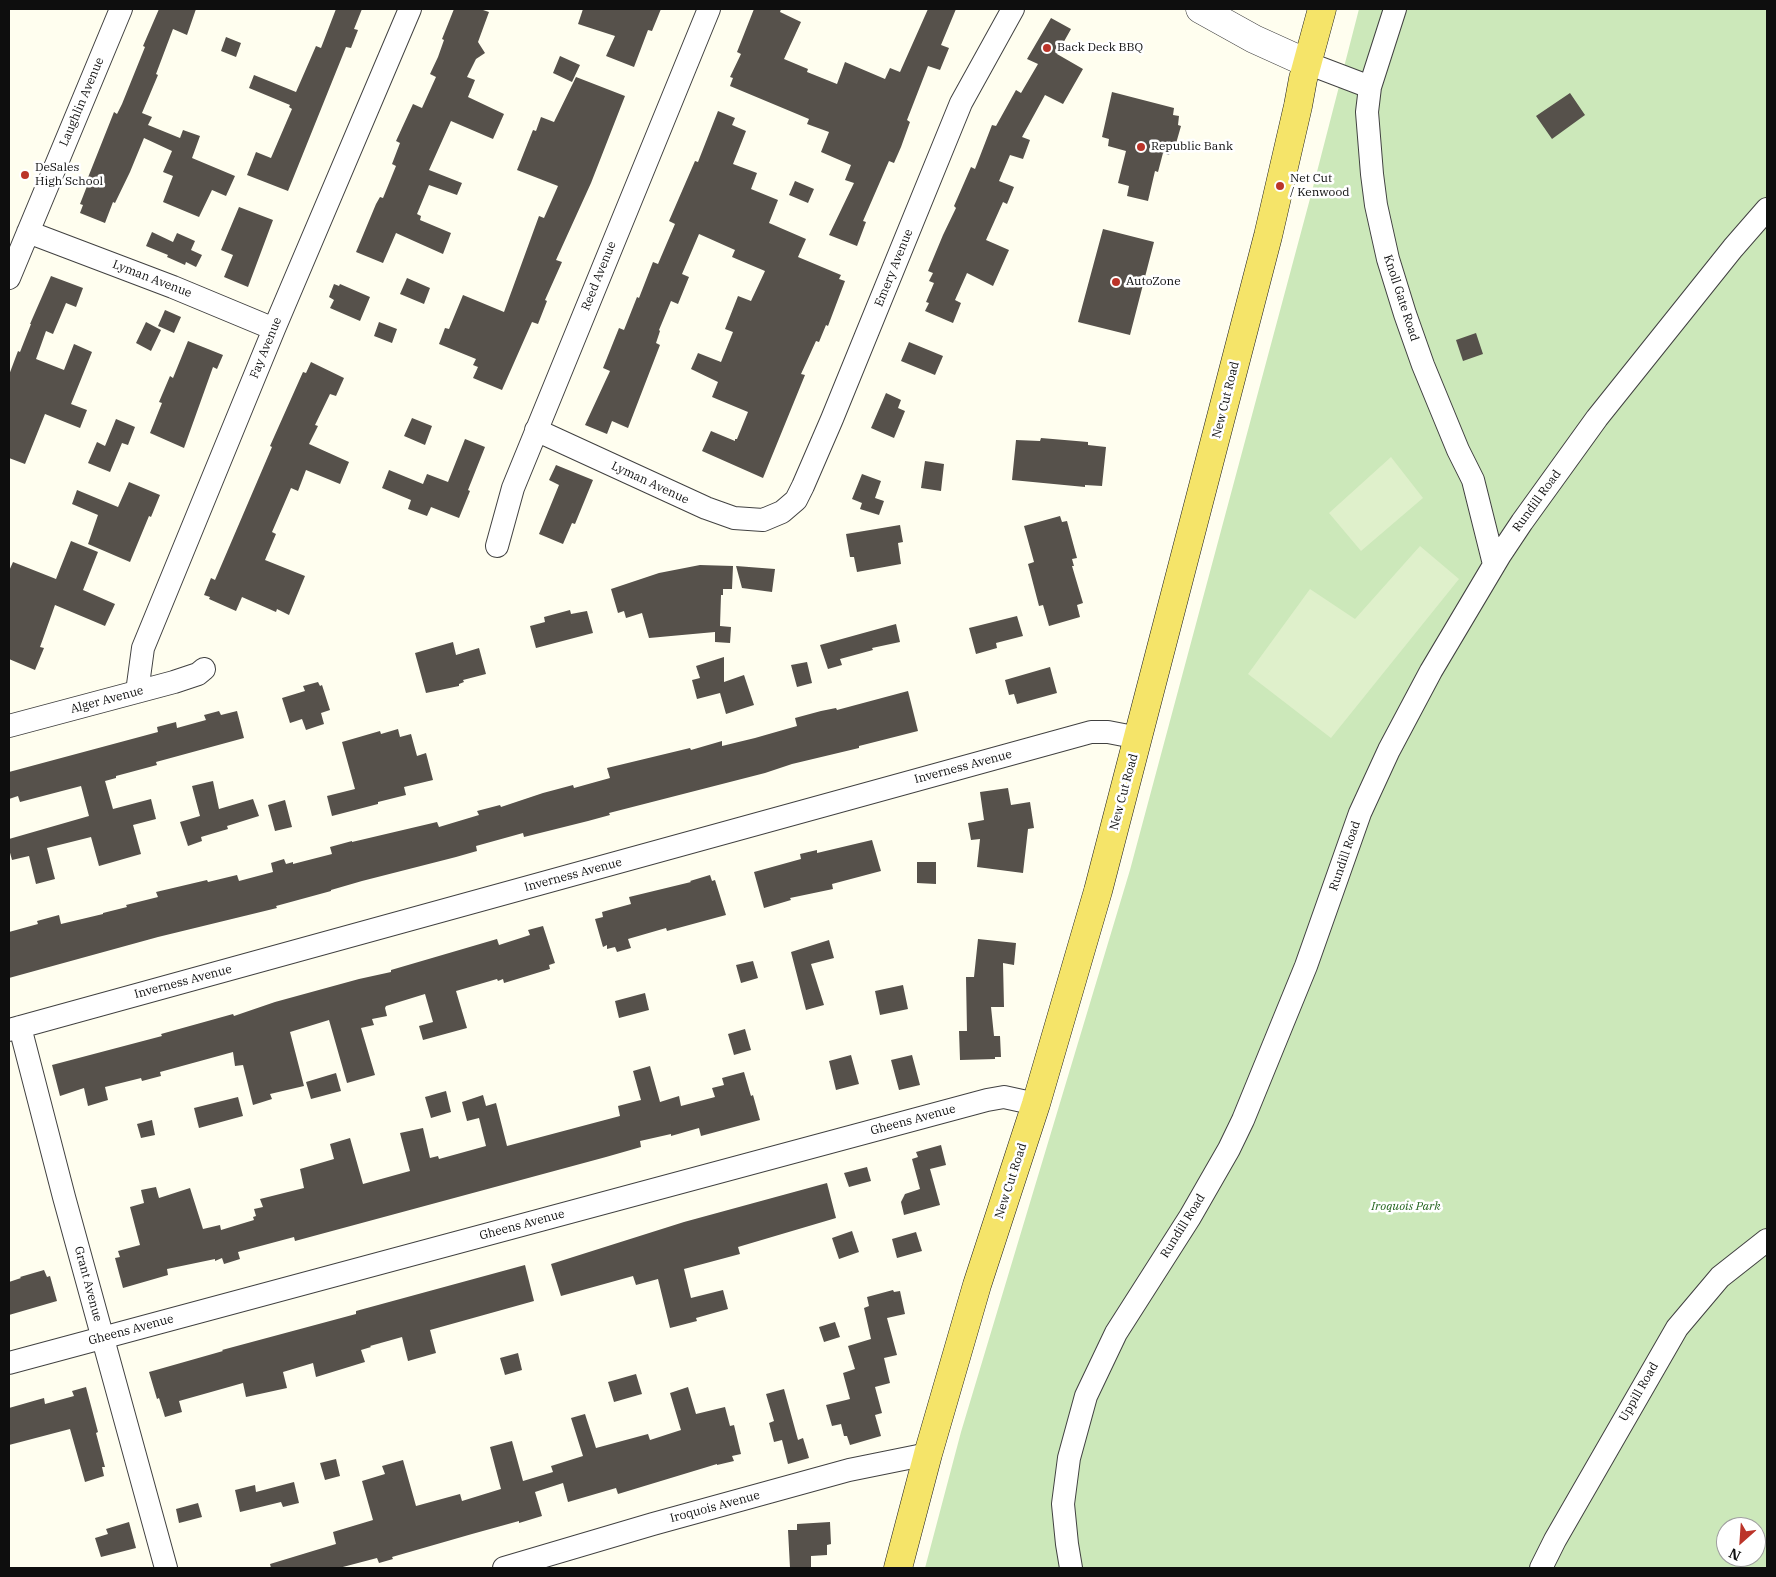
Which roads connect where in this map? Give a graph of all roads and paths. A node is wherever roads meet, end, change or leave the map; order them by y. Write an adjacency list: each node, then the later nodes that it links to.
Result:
1 (121, 9): 11 (street, Laughlin Avenue)
2 (410, 9): 13 (street, Fay Avenue)
3 (708, 9): 14 (street, Reed Avenue)
4 (1013, 9): 15 (street, Emery Avenue)
5 (1200, 9): 8 (street)
6 (1322, 9): 8 (main road, New Cut Road)
7 (1395, 9): 9 (street, Knoll Gate Road)
8 (1306, 63): 9 (street); 21 (main road, New Cut Road)
9 (1370, 87): 17 (street, Knoll Gate Road)
10 (1767, 209): 17 (street, Rundill Road)
11 (28, 232): 12 (street, Laughlin Avenue); 13 (street, Lyman Avenue)
12 (9, 278)
13 (274, 329): 19 (street, Fay Avenue)
14 (536, 430): 15 (street, Lyman Avenue); 16 (street, Reed Avenue)
15 (768, 518)
16 (498, 546)
17 (1494, 564): 31 (street, Rundill Road)
18 (204, 669): 19 (street, Alger Avenue)
19 (137, 692): 20 (street, Alger Avenue)
20 (9, 726)
21 (1139, 738): 22 (street, Inverness Avenue); 23 (main road, New Cut Road)
22 (14, 1029): 25 (street, Grant Avenue)
23 (1036, 1104): 25 (street, Gheens Avenue); 27 (main road, New Cut Road)
24 (1767, 1240): 32 (street, Uppill Road)
25 (102, 1338): 26 (street, Gheens Avenue); 28 (street, Grant Avenue)
26 (9, 1363)
27 (928, 1454): 29 (street, Iroquois Avenue); 30 (main road, New Cut Road)
28 (166, 1568)
29 (504, 1568)
30 (898, 1568)
31 (1071, 1568)
32 (1540, 1568)

